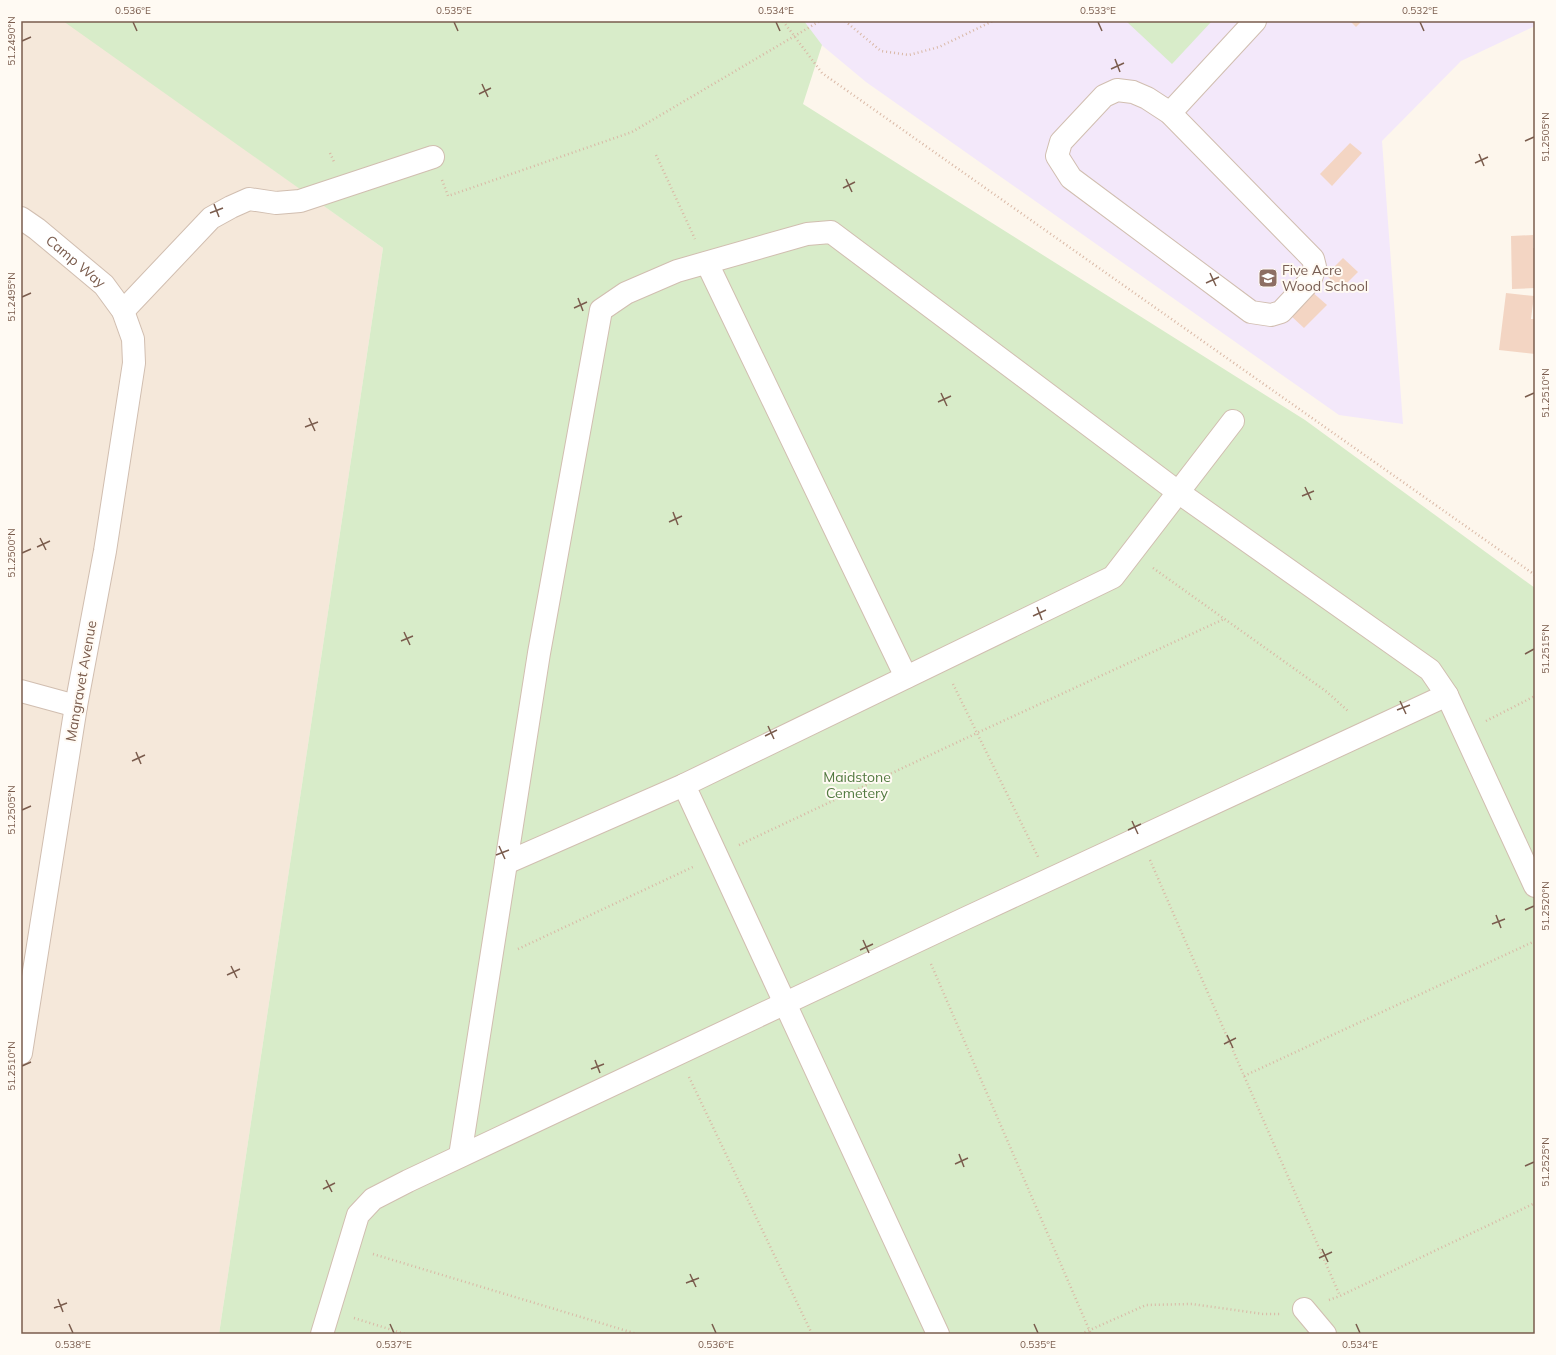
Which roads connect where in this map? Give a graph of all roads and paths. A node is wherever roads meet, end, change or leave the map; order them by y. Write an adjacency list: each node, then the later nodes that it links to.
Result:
1 (783, 21): 6 (path)
2 (820, 21): 6 (path)
3 (845, 21): 4 (path)
4 (992, 21)
5 (1255, 21): 7 (street)
6 (793, 36): 9 (path); 16 (path)
7 (1170, 113): 7 (street)
8 (656, 155): 11 (path)
9 (433, 157): 12 (street)
10 (21, 218): 12 (street, Camp Way)
11 (707, 263): 14 (street); 19 (street); 30 (street)
12 (124, 311): 23 (street, Mangravet Avenue)
13 (1233, 421): 14 (street)
14 (1178, 492): 15 (street); 21 (street)
15 (1131, 553): 17 (path); 18 (street)
16 (1534, 574)
17 (1224, 619): 25 (path); 26 (path)
18 (942, 660): 19 (street); 25 (path)
19 (906, 677): 27 (street)
20 (21, 691): 23 (street)
21 (1447, 695): 24 (street); 26 (street)
22 (1535, 696): 24 (path)
23 (76, 706): 37 (street, Mangravet Avenue)
24 (1464, 732): 32 (street)
25 (977, 733): 29 (path); 31 (path)
26 (1364, 734): 28 (street)
27 (684, 785): 29 (street); 30 (street)
28 (1140, 837): 31 (street); 39 (path)
29 (716, 856): 35 (path); 36 (street)
30 (506, 863): 35 (street)
31 (1049, 879): 33 (street)
32 (1535, 886)
33 (920, 939): 36 (street); 50 (path)
34 (1535, 941): 39 (path)
35 (491, 962): 40 (street)
36 (784, 1004): 38 (street); 49 (street)
37 (21, 1053)
38 (678, 1054): 40 (street); 48 (path)
39 (1244, 1076): 42 (path)
40 (460, 1156): 41 (street)
41 (348, 1246): 44 (street); 47 (path)
42 (1340, 1296)
43 (1304, 1309): 51 (street)
44 (329, 1311): 45 (street); 46 (path)
45 (322, 1334)
46 (405, 1334)
47 (637, 1334)
48 (812, 1334)
49 (938, 1334)
50 (1091, 1334)
51 (1325, 1334)

